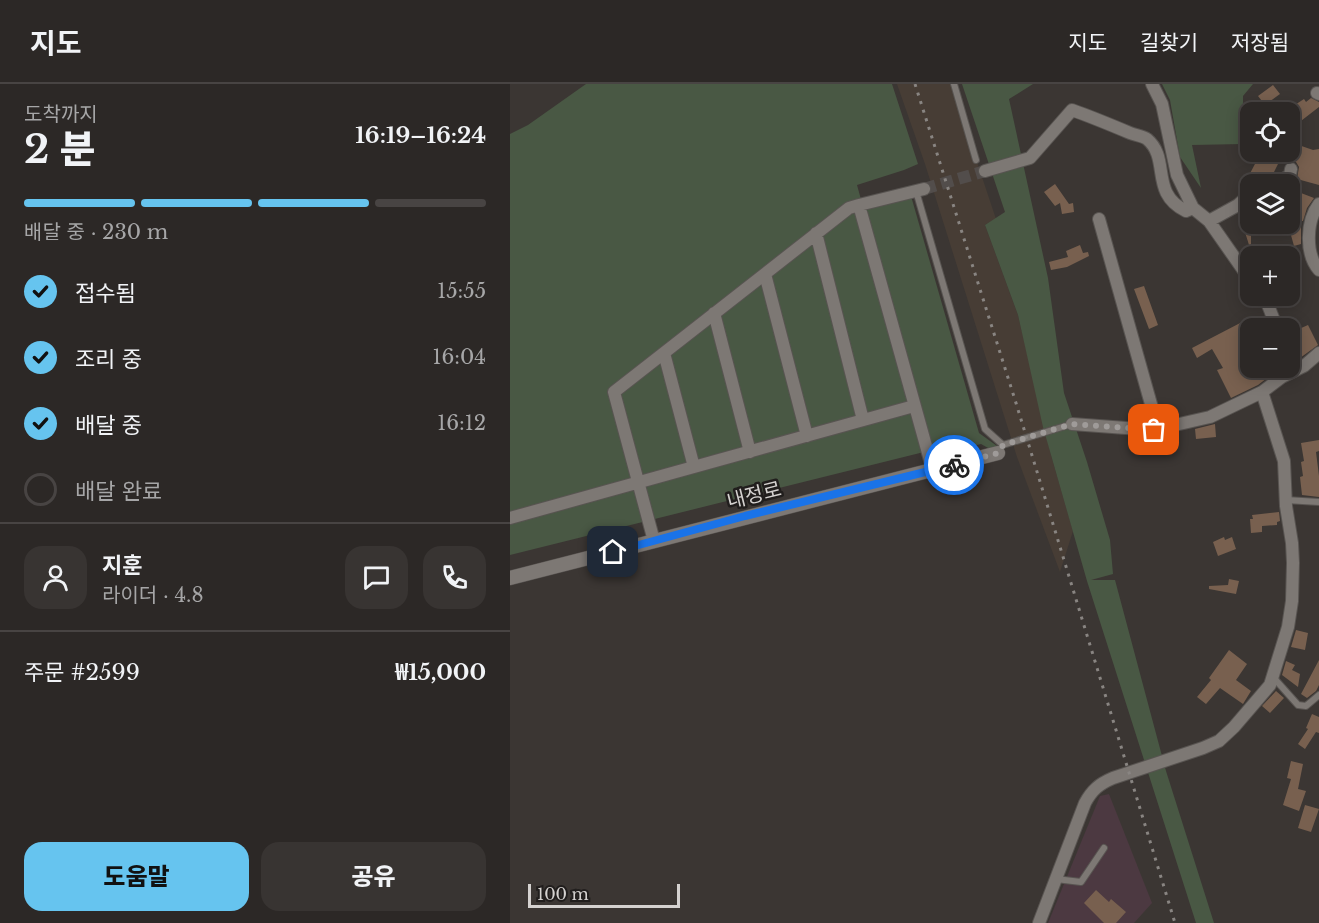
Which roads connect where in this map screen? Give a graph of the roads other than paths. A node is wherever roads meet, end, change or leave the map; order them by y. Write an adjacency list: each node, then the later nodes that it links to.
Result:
1 (954, 84): 3 (lane)
2 (1152, 84): 11 (street)
3 (976, 160)
4 (1291, 169): 6 (street)
5 (985, 171): 11 (street)
6 (1290, 174)
7 (920, 190): 10 (street); 29 (lane)
8 (1240, 203): 13 (street)
9 (1319, 204): 16 (street)
10 (859, 205): 14 (street); 24 (street)
11 (1192, 208): 13 (street)
12 (1099, 219): 27 (street)
13 (1209, 220): 15 (street)
14 (816, 233): 17 (street); 25 (street)
15 (1240, 265)
16 (1319, 270)
17 (765, 274): 18 (street); 28 (street)
18 (714, 313): 19 (street); 30 (street)
19 (664, 353): 31 (street); 33 (street)
20 (1319, 353): 21 (street)
21 (1300, 367)
22 (1276, 378): 23 (street)
23 (1262, 392): 27 (street); 34 (street)
24 (914, 406): 25 (street); 32 (street)
25 (863, 420): 28 (street)
26 (1072, 424): 27 (street); 29 (lane)
27 (1158, 429)
28 (807, 436): 30 (street)
29 (1001, 449): 32 (street, 내정로)
30 (750, 452): 31 (street)
31 (694, 467): 33 (street)
32 (933, 471): 37 (street, 내정로)
33 (638, 483): 36 (street); 37 (street)
34 (1286, 500): 35 (lane); 39 (street)
35 (1319, 502)
36 (510, 518)
37 (654, 542): 38 (street, 내정로)
38 (510, 578)
39 (1273, 676): 40 (lane); 42 (street)
40 (1319, 695)
41 (1104, 848): 42 (lane)
42 (1055, 879): 43 (street)
43 (1038, 923)

